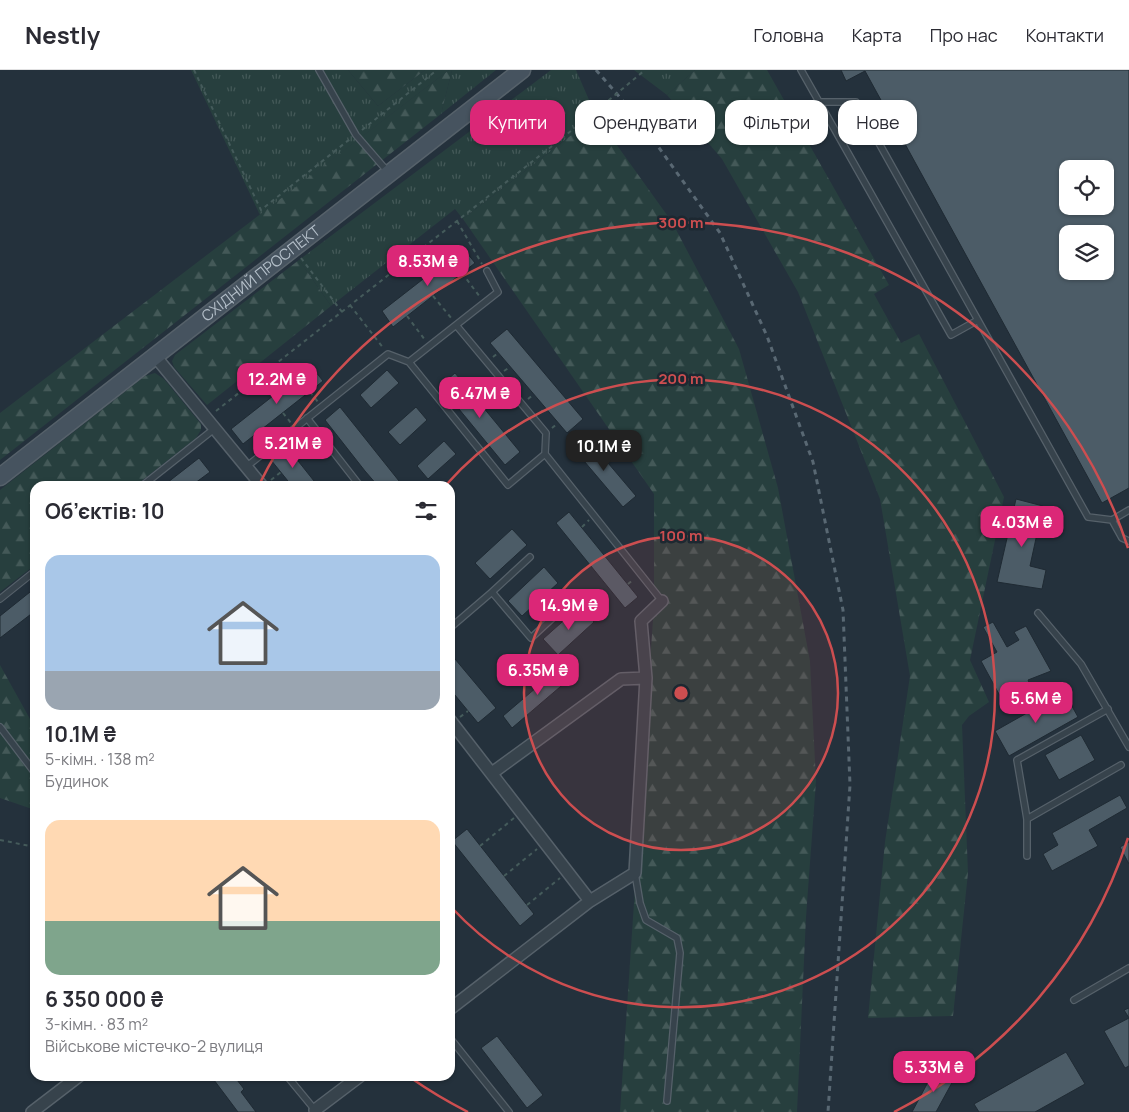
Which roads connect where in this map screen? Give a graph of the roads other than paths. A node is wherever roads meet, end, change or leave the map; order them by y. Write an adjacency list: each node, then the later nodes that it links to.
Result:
1 (319, 70): 7 (lane)
2 (522, 70): 7 (main road, СХІДНИЙ ПРОСПЕКТ)
3 (801, 70): 4 (lane)
4 (817, 100)
5 (828, 102): 9 (lane)
6 (828, 119): 9 (lane)
7 (389, 173): 11 (main road, СХІДНИЙ ПРОСПЕКТ)
8 (487, 271): 10 (lane)
9 (978, 320): 22 (lane)
10 (456, 325): 12 (lane); 15 (lane)
11 (154, 356): 14 (street); 17 (main road, СХІДНИЙ ПРОСПЕКТ)
12 (409, 362): 13 (lane); 15 (lane)
13 (307, 418): 16 (lane); 20 (lane)
14 (214, 429): 16 (street); 18 (lane)
15 (545, 454): 28 (lane)
16 (246, 467): 19 (street)
17 (0, 477)
18 (148, 481)
19 (262, 481)
20 (356, 481)
21 (1129, 510): 22 (lane)
22 (1112, 520): 23 (lane)
23 (1129, 541)
24 (530, 557): 26 (lane)
25 (30, 575): 27 (lane)
26 (492, 592): 29 (lane); 31 (lane)
27 (0, 599)
28 (662, 601): 32 (street)
29 (570, 602)
30 (1038, 613): 33 (lane)
31 (455, 624)
32 (646, 678): 39 (street); 42 (street)
33 (1108, 709): 36 (lane); 40 (lane)
34 (455, 726): 39 (street)
35 (0, 727): 38 (lane)
36 (1129, 747)
37 (1121, 765): 40 (lane)
38 (30, 766)
39 (492, 773): 43 (street)
40 (1027, 819): 41 (lane)
41 (1027, 856)
42 (635, 873): 43 (street); 51 (lane)
43 (590, 901): 46 (street)
44 (1129, 968): 45 (lane)
45 (1074, 1000)
46 (455, 1005)
47 (455, 1044): 54 (lane)
48 (72, 1081): 53 (street)
49 (290, 1081): 52 (lane)
50 (354, 1081): 52 (street)
51 (667, 1101)
52 (316, 1111)
53 (32, 1112)
54 (509, 1112)

